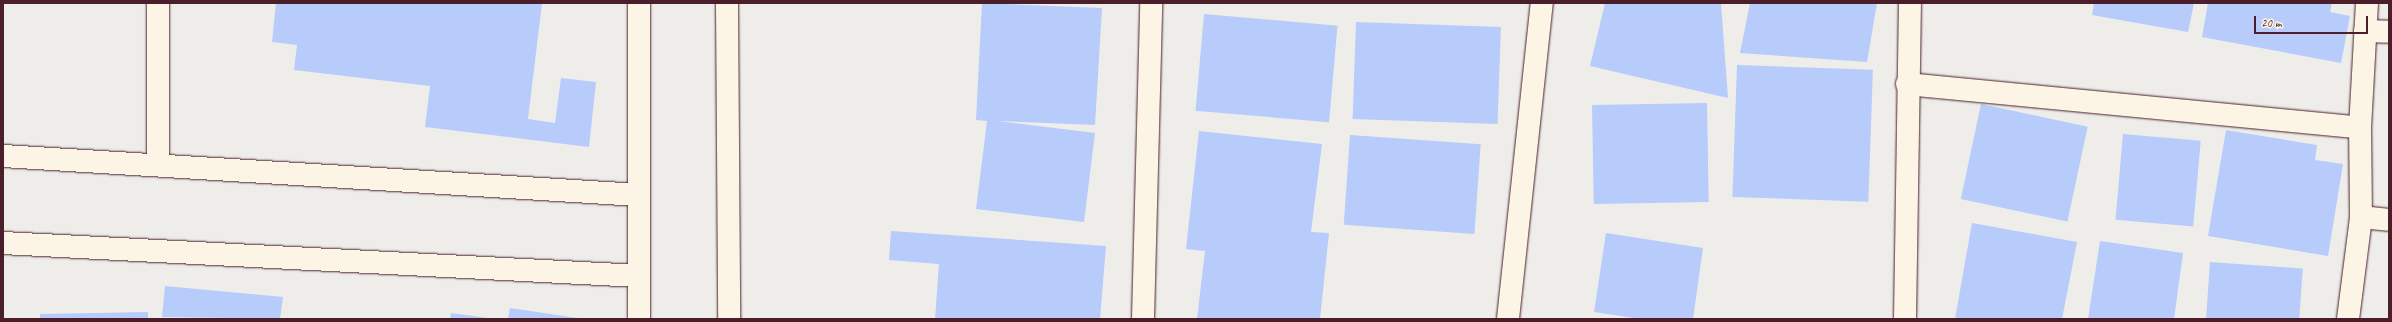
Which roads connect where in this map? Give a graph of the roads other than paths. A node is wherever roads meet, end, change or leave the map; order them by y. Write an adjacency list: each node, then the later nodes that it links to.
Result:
1 (158, 3): 13 (street)
2 (639, 3): 14 (street)
3 (727, 3): 20 (street)
4 (1151, 3): 21 (street)
5 (1542, 3): 22 (street)
6 (1910, 3): 10 (street)
7 (2367, 3): 8 (street)
8 (2365, 31): 9 (street); 11 (street)
9 (2389, 32)
10 (1907, 84): 11 (street); 23 (street)
11 (2360, 128): 15 (street)
12 (3, 156): 13 (street)
13 (158, 166): 14 (street)
14 (639, 195): 18 (street)
15 (2361, 217): 16 (street); 24 (street)
16 (2389, 220)
17 (3, 243): 18 (street)
18 (639, 276): 19 (street)
19 (639, 319)
20 (729, 319)
21 (1143, 319)
22 (1508, 319)
23 (1905, 319)
24 (2348, 319)

